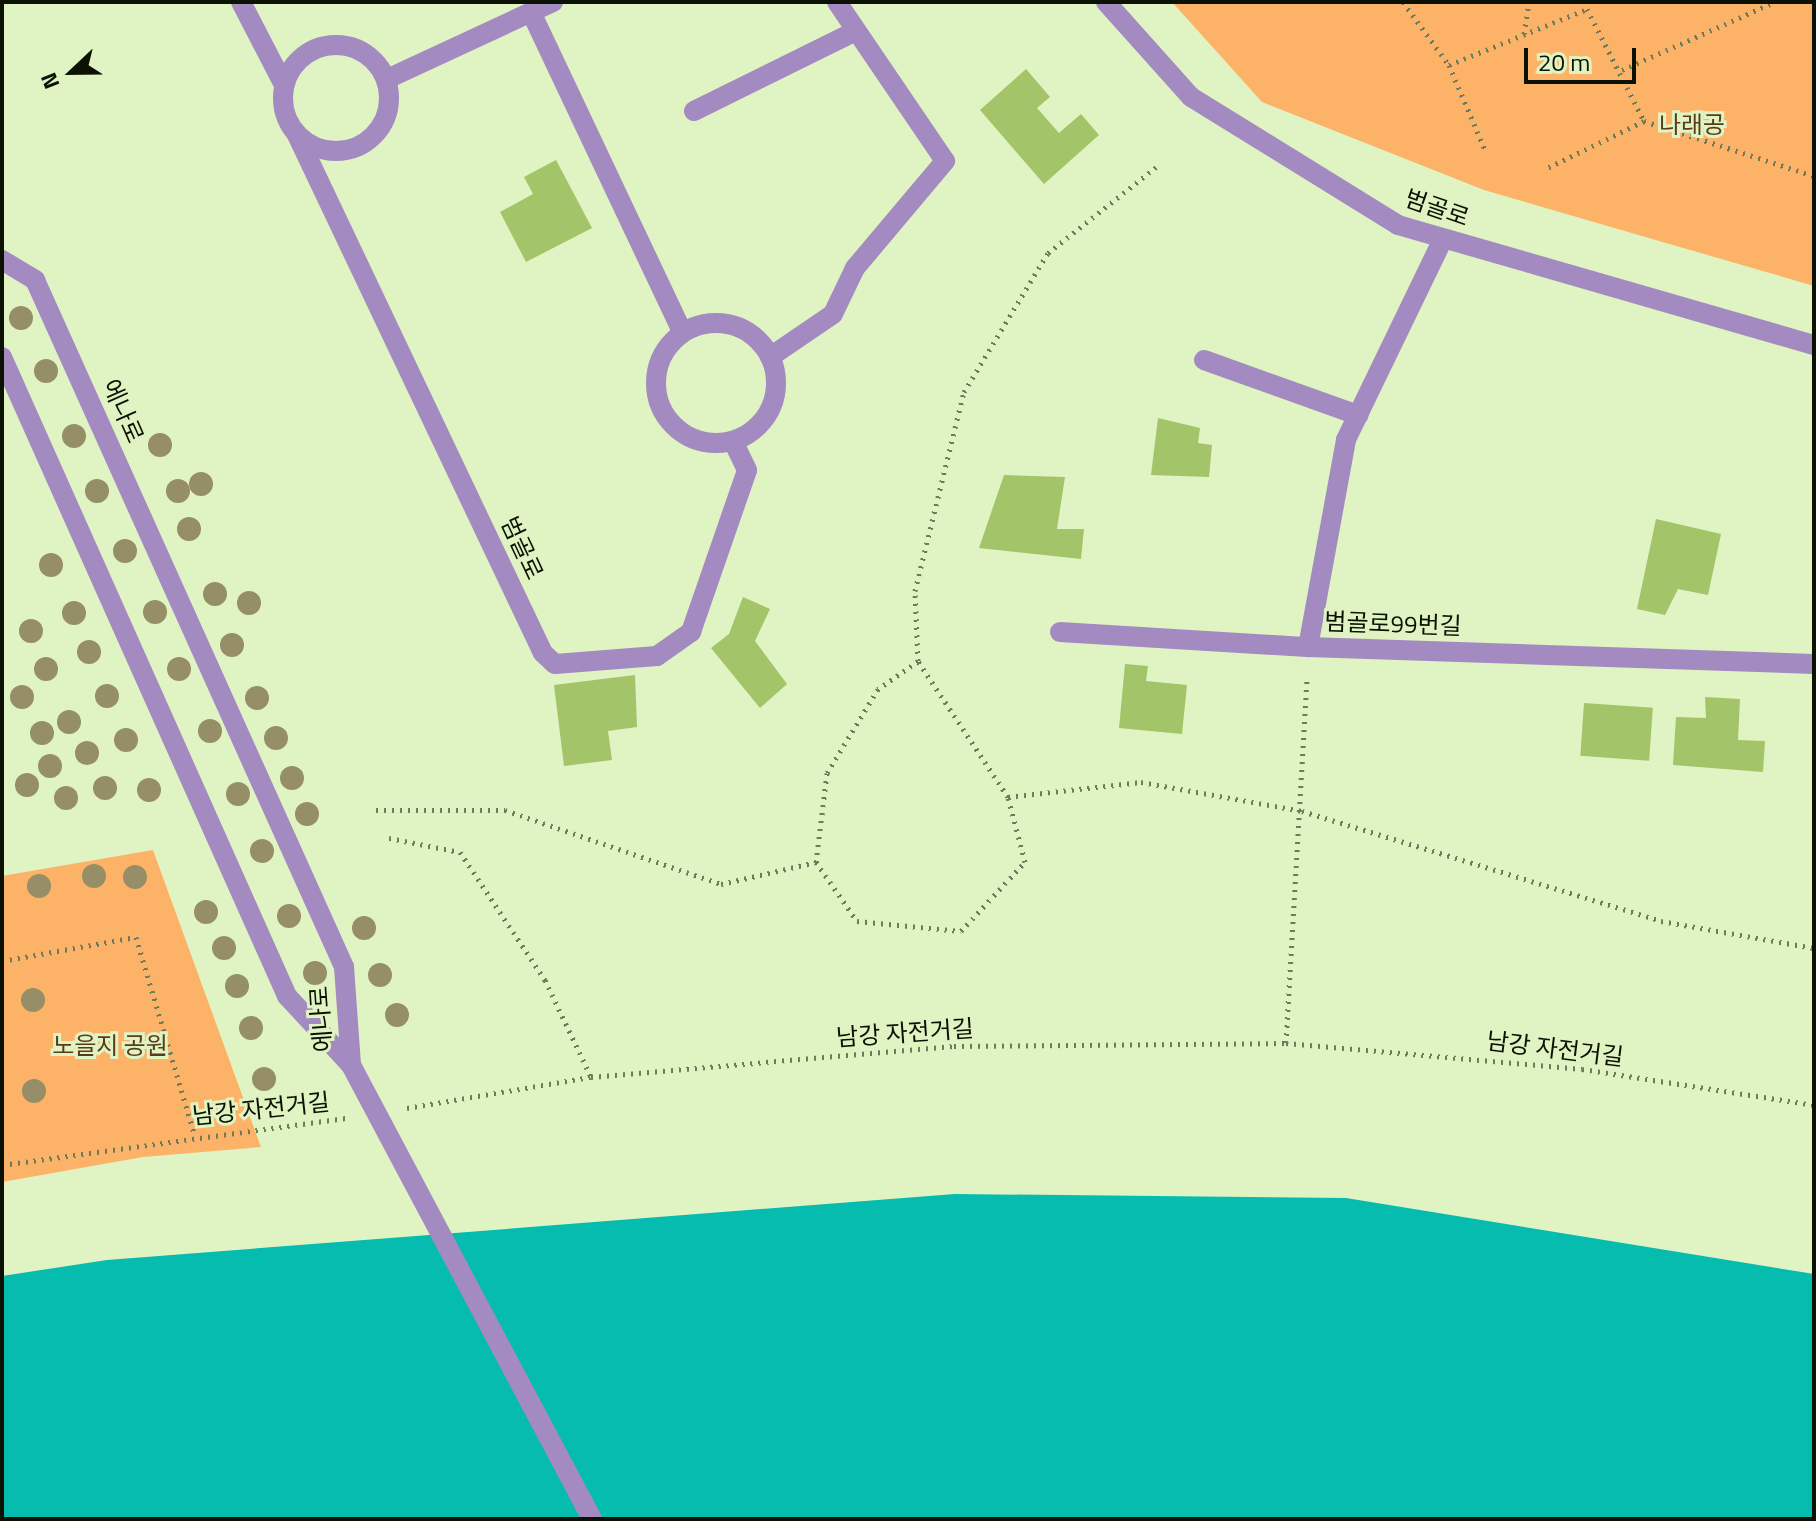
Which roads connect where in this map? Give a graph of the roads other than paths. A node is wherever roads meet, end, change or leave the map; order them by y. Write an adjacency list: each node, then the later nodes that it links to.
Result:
1 (241, 2): 8 (street, 범골로)
2 (553, 2): 5 (street)
3 (837, 2): 6 (street)
4 (1106, 2): 11 (street, 범골로)
5 (531, 12): 7 (street); 13 (street)
6 (852, 33): 9 (street); 16 (street)
7 (387, 79): 8 (street); 10 (street)
8 (284, 85): 10 (street, 범골로)
9 (694, 111)
10 (297, 135): 19 (street, 범골로)
11 (1443, 239): 14 (street, 범골로); 18 (street, 범골로99번길)
12 (2, 260): 23 (street, 에나로)
13 (682, 332): 16 (street); 19 (street)
14 (1814, 345)
15 (2, 357): 23 (street, 에나로)
16 (770, 357): 19 (street)
17 (1204, 360): 18 (street)
18 (1358, 415): 21 (street, 범골로99번길)
19 (733, 441)
20 (1060, 632): 21 (street)
21 (1308, 647): 22 (street, 범골로99번길)
22 (1814, 664)
23 (351, 1065): 24 (street, bridge)
24 (592, 1519)

